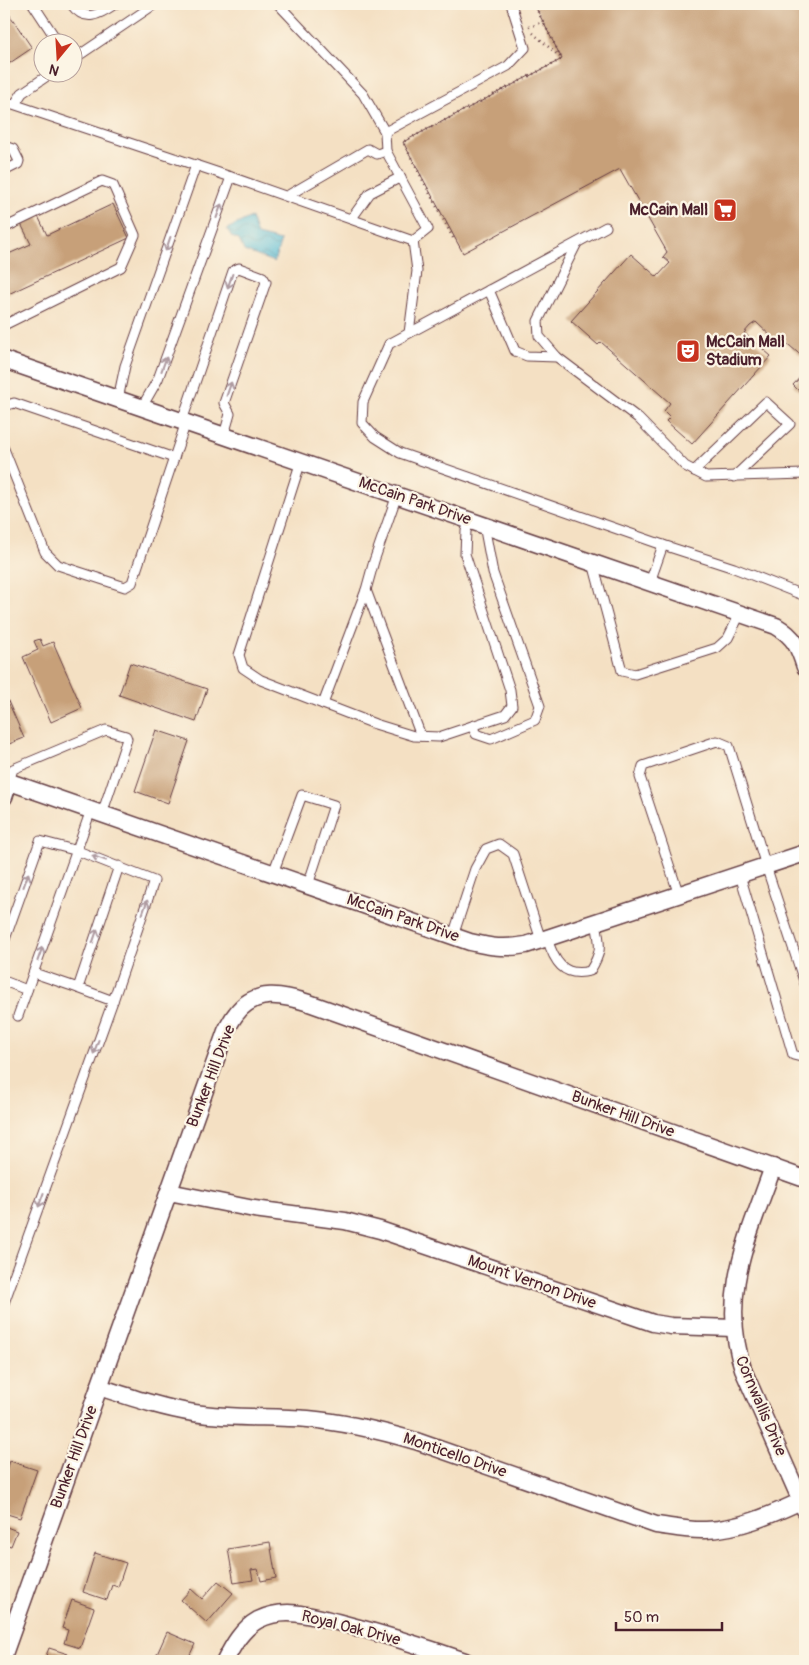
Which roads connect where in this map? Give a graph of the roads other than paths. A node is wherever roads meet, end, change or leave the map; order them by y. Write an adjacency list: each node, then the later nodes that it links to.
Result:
1 (33, 4): 7 (lane)
2 (71, 4): 3 (lane)
3 (115, 4)
4 (155, 4): 8 (lane)
5 (278, 4): 12 (lane)
6 (511, 4): 12 (lane)
7 (51, 32)
8 (82, 53)
9 (38, 82): 11 (lane)
10 (4, 101): 11 (lane)
11 (15, 104): 15 (lane)
12 (385, 132): 14 (lane)
13 (4, 146): 16 (lane)
14 (386, 151): 18 (lane); 19 (lane)
15 (196, 165): 17 (lane); 30 (lane, one-way to 30)
16 (4, 171)
17 (231, 177): 19 (lane); 32 (lane, one-way to 17)
18 (401, 177): 20 (lane); 23 (lane)
19 (286, 196): 20 (lane)
20 (352, 218): 23 (lane)
21 (4, 228): 26 (lane)
22 (606, 228): 24 (lane)
23 (413, 241): 27 (lane)
24 (577, 243): 25 (lane); 28 (lane)
25 (489, 290): 27 (lane); 28 (lane)
26 (4, 325)
27 (410, 333): 43 (lane)
28 (557, 357): 38 (lane)
29 (4, 360): 30 (street, McCain Park Drive)
30 (118, 399): 32 (street, McCain Park Drive)
31 (4, 406): 36 (lane)
32 (142, 407): 33 (street, McCain Park Drive)
33 (184, 422): 34 (street, McCain Park Drive); 34 (lane, one-way to 33); 36 (lane)
34 (224, 435): 37 (street, McCain Park Drive)
35 (4, 448): 36 (lane)
36 (174, 458)
37 (302, 461): 41 (street, McCain Park Drive); 50 (lane)
38 (694, 471): 40 (lane); 40 (lane)
39 (805, 474): 40 (lane)
40 (734, 478)
41 (397, 495): 42 (street, McCain Park Drive); 46 (lane)
42 (477, 522): 44 (street, McCain Park Drive); 51 (lane); 51 (lane)
43 (663, 545): 45 (lane); 47 (lane)
44 (593, 563): 45 (street, McCain Park Drive); 48 (lane)
45 (650, 582): 48 (street, McCain Park Drive)
46 (366, 590): 50 (lane); 52 (lane)
47 (805, 596)
48 (740, 614): 49 (street, McCain Park Drive)
49 (805, 668)
50 (323, 704): 52 (lane)
51 (472, 726): 52 (lane)
52 (421, 736)
53 (6, 786): 54 (street, McCain Park Drive); 54 (lane)
54 (96, 812): 55 (lane); 59 (street, McCain Park Drive)
55 (78, 851): 57 (lane, one-way to 55); 66 (lane, one-way to 55); 67 (lane, one-way to 55)
56 (805, 852): 58 (street, McCain Park Drive)
57 (119, 866): 70 (lane, one-way to 57); 72 (lane, one-way to 57)
58 (766, 866): 60 (street, McCain Park Drive); 62 (lane); 69 (lane)
59 (273, 873): 61 (street, McCain Park Drive); 61 (lane)
60 (740, 875): 62 (street, McCain Park Drive); 74 (lane)
61 (308, 885): 64 (street, McCain Park Drive)
62 (679, 895): 63 (street, McCain Park Drive)
63 (596, 922): 65 (street, McCain Park Drive); 65 (lane)
64 (454, 936): 65 (street, McCain Park Drive); 65 (lane)
65 (544, 939)
66 (4, 942)
67 (34, 973): 70 (lane); 71 (lane)
68 (4, 981): 71 (lane)
69 (805, 984)
70 (78, 988): 72 (lane)
71 (27, 990): 73 (lane)
72 (113, 1001): 78 (lane, one-way to 78)
73 (18, 1016)
74 (805, 1058)
75 (773, 1167): 76 (street, Bunker Hill Drive); 77 (street, Bunker Hill Drive); 79 (street)
76 (805, 1178)
77 (169, 1192): 79 (street, Mount Vernon Drive); 80 (street, Bunker Hill Drive)
78 (4, 1303)
79 (734, 1328): 81 (street, Cornwallis Drive)
80 (99, 1387): 81 (street, Monticello Drive); 82 (street, Bunker Hill Drive)
81 (803, 1506)
82 (4, 1654)
83 (225, 1661): 84 (street, Royal Oak Drive)
84 (464, 1661)

